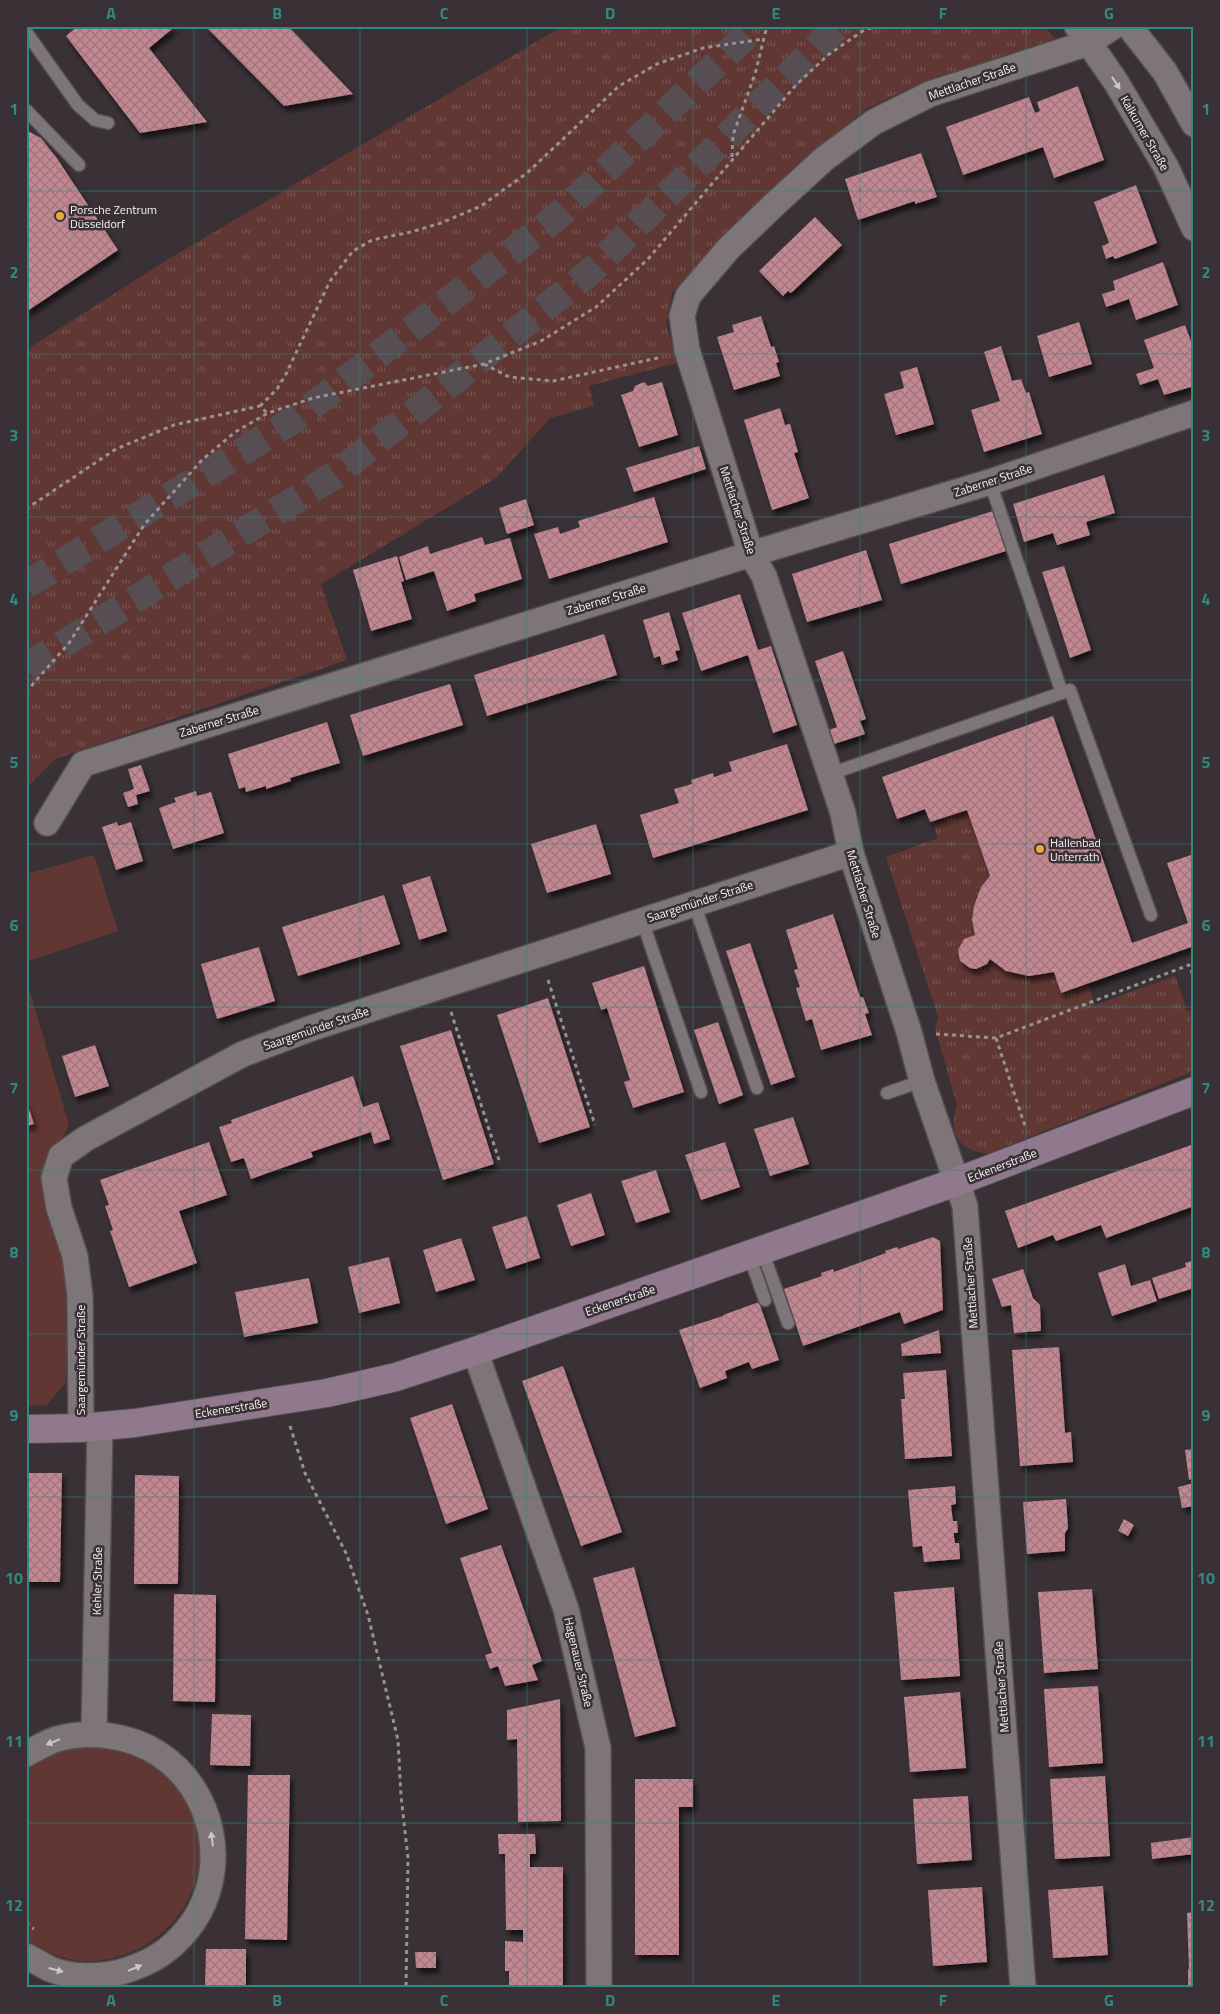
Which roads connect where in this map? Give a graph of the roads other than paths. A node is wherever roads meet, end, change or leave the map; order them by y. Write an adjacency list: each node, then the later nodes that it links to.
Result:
1 (1114, 26): 4 (street)
2 (1129, 26): 7 (street)
3 (26, 32): 6 (lane)
4 (1083, 35): 9 (street, Kalkumer Straße, one-way to 9); 12 (street, Mettlacher Straße)
5 (26, 110): 8 (lane)
6 (108, 123)
7 (1194, 124)
8 (79, 165)
9 (1194, 228)
10 (1194, 413): 11 (street, Zaberner Straße)
11 (990, 482): 12 (street, Zaberner Straße); 13 (lane)
12 (751, 554): 14 (street, Mettlacher Straße); 15 (street, Zaberner Straße)
13 (1062, 693): 14 (lane); 18 (lane)
14 (830, 774): 16 (street, Mettlacher Straße)
15 (47, 823)
16 (851, 853): 17 (street, Saargemünder Straße); 20 (street, Mettlacher Straße)
17 (694, 903): 19 (street, Saargemünder Straße); 21 (lane)
18 (1151, 915)
19 (642, 920): 23 (lane); 30 (street, Saargemünder Straße)
20 (922, 1081): 24 (lane); 25 (street, Mettlacher Straße)
21 (757, 1088)
22 (1194, 1091): 25 (street, Eckenerstraße)
23 (701, 1092)
24 (887, 1093)
25 (956, 1182): 26 (street, Eckenerstraße); 37 (street, Mettlacher Straße)
26 (756, 1252): 27 (lane); 28 (lane); 29 (street, Eckenerstraße)
27 (765, 1300)
28 (788, 1323)
29 (475, 1351): 30 (street, Eckenerstraße); 36 (street, Hagenauer Straße)
30 (90, 1428): 31 (street, Eckenerstraße); 32 (street, Kehler Straße)
31 (26, 1429)
32 (94, 1734): 33 (street, one-way to 33); 35 (street, one-way to 32)
33 (26, 1754)
34 (26, 1956): 35 (street, one-way to 35)
35 (88, 1982)
36 (599, 1988)
37 (1024, 1988)

